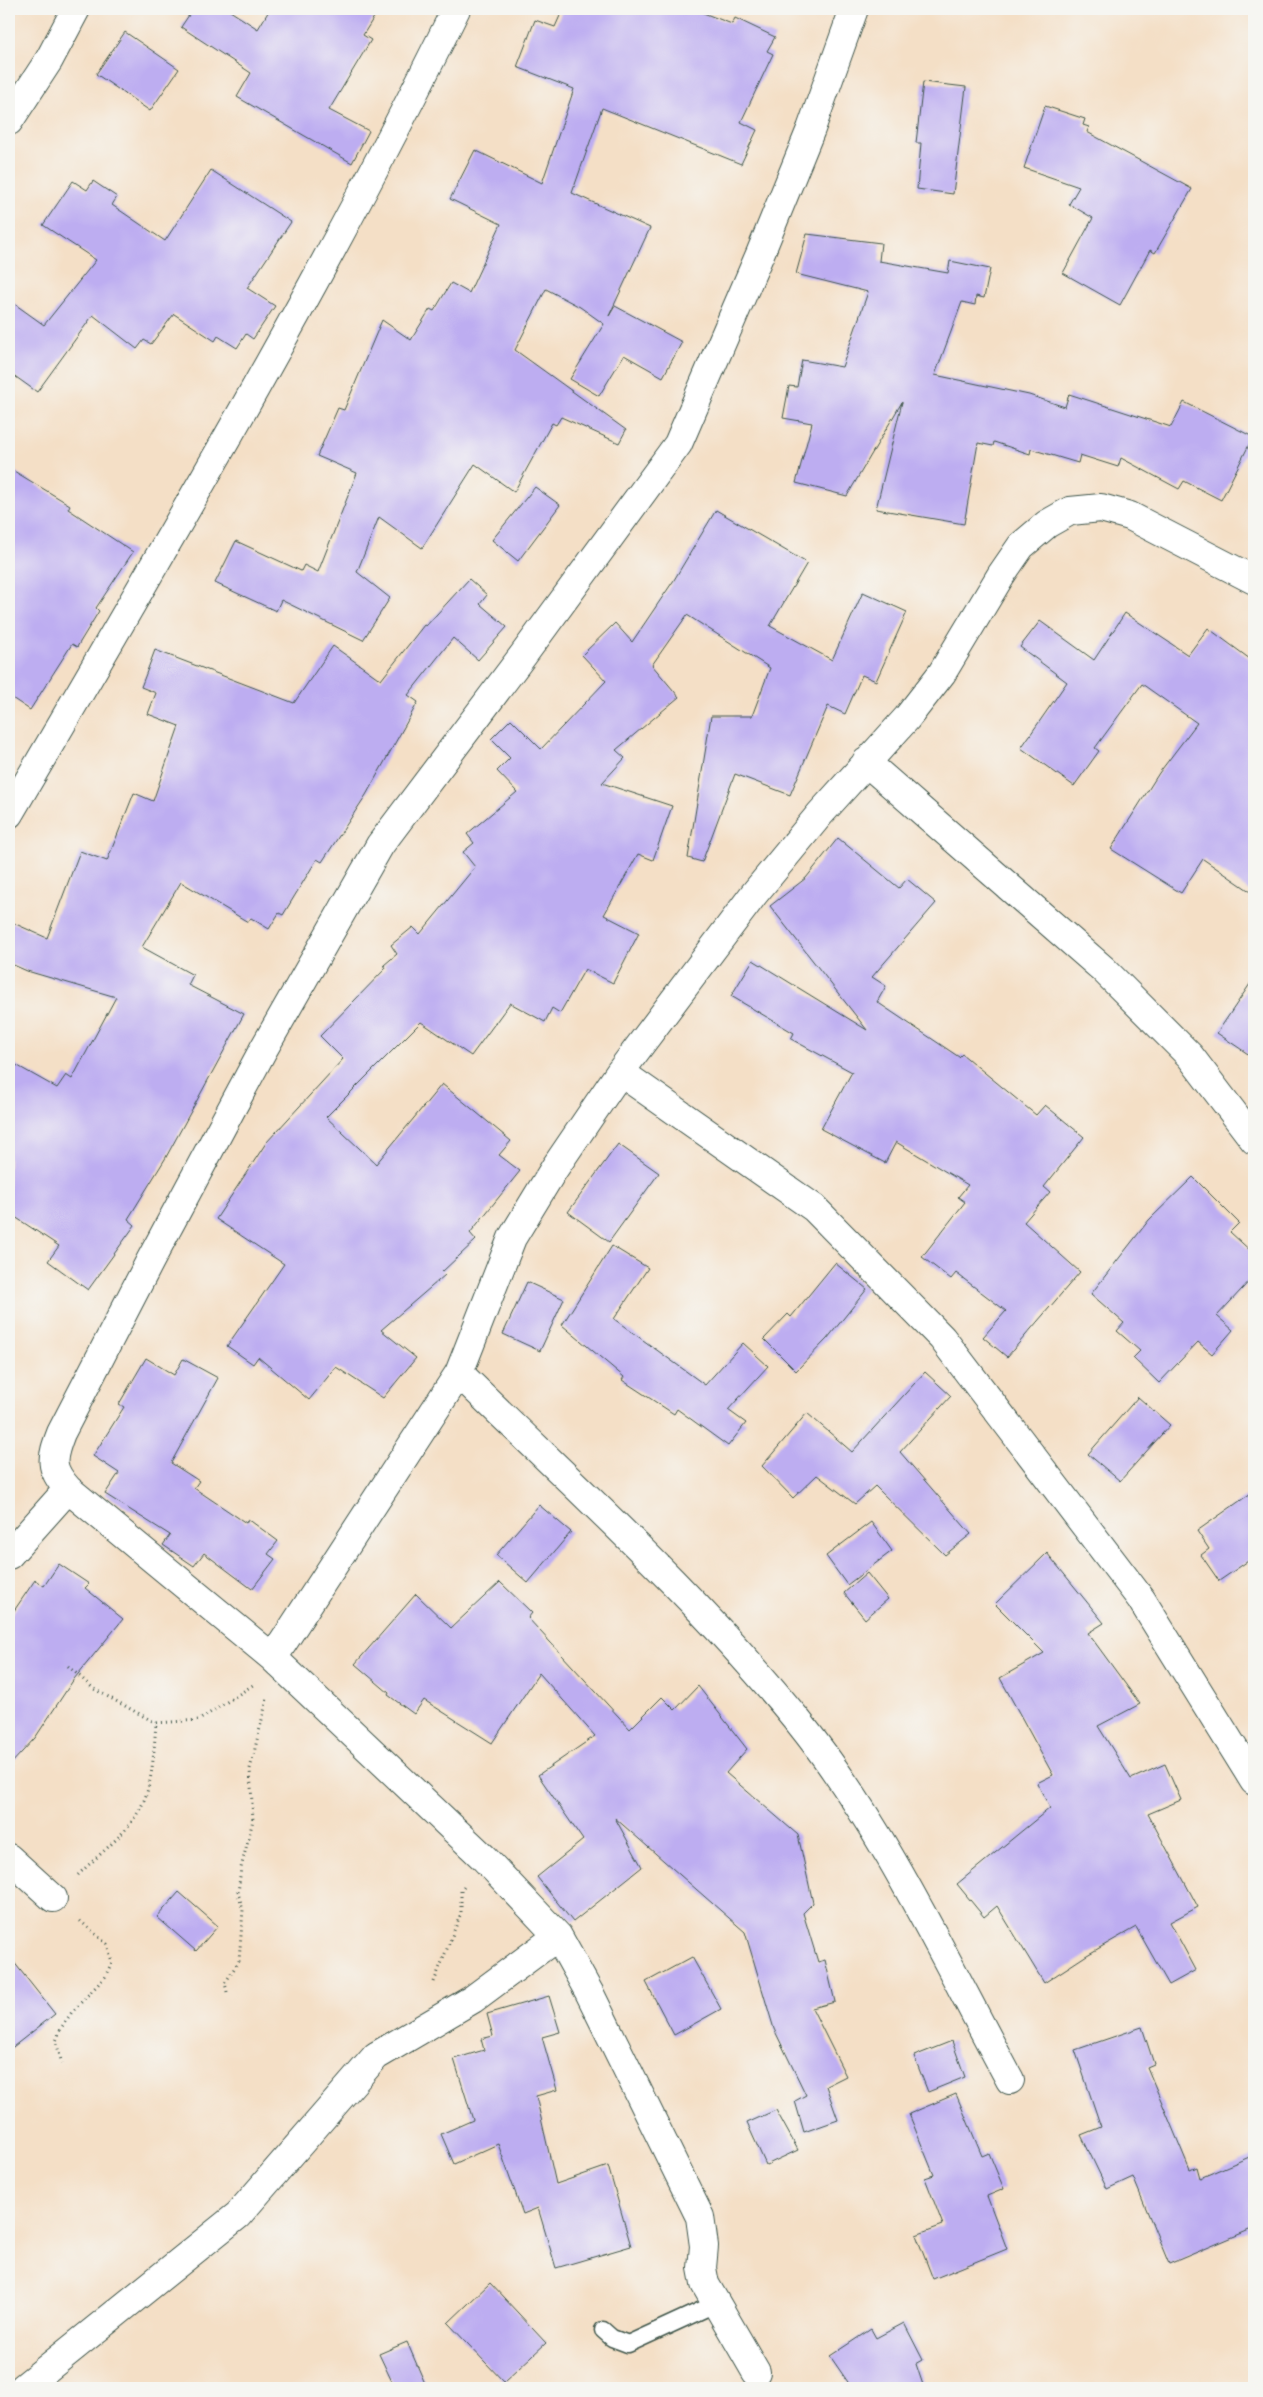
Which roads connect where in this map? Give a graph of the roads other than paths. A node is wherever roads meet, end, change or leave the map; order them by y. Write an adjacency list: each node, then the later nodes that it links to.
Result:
1 (76, 9): 4 (street)
2 (456, 9): 7 (street)
3 (854, 9): 11 (street)
4 (9, 121)
5 (1254, 580): 6 (street)
6 (866, 762): 8 (street); 9 (street)
7 (9, 814)
8 (620, 1072): 10 (street); 14 (street)
9 (1254, 1140)
10 (459, 1373): 13 (street); 18 (street)
11 (68, 1490): 12 (street); 13 (street)
12 (9, 1555)
13 (273, 1658): 17 (street)
14 (1254, 1781)
15 (9, 1858): 16 (street)
16 (53, 1898)
17 (558, 1936): 19 (street); 22 (street)
18 (1010, 2080)
19 (715, 2304): 20 (lane); 21 (street)
20 (603, 2330)
21 (756, 2372)
22 (23, 2388)

